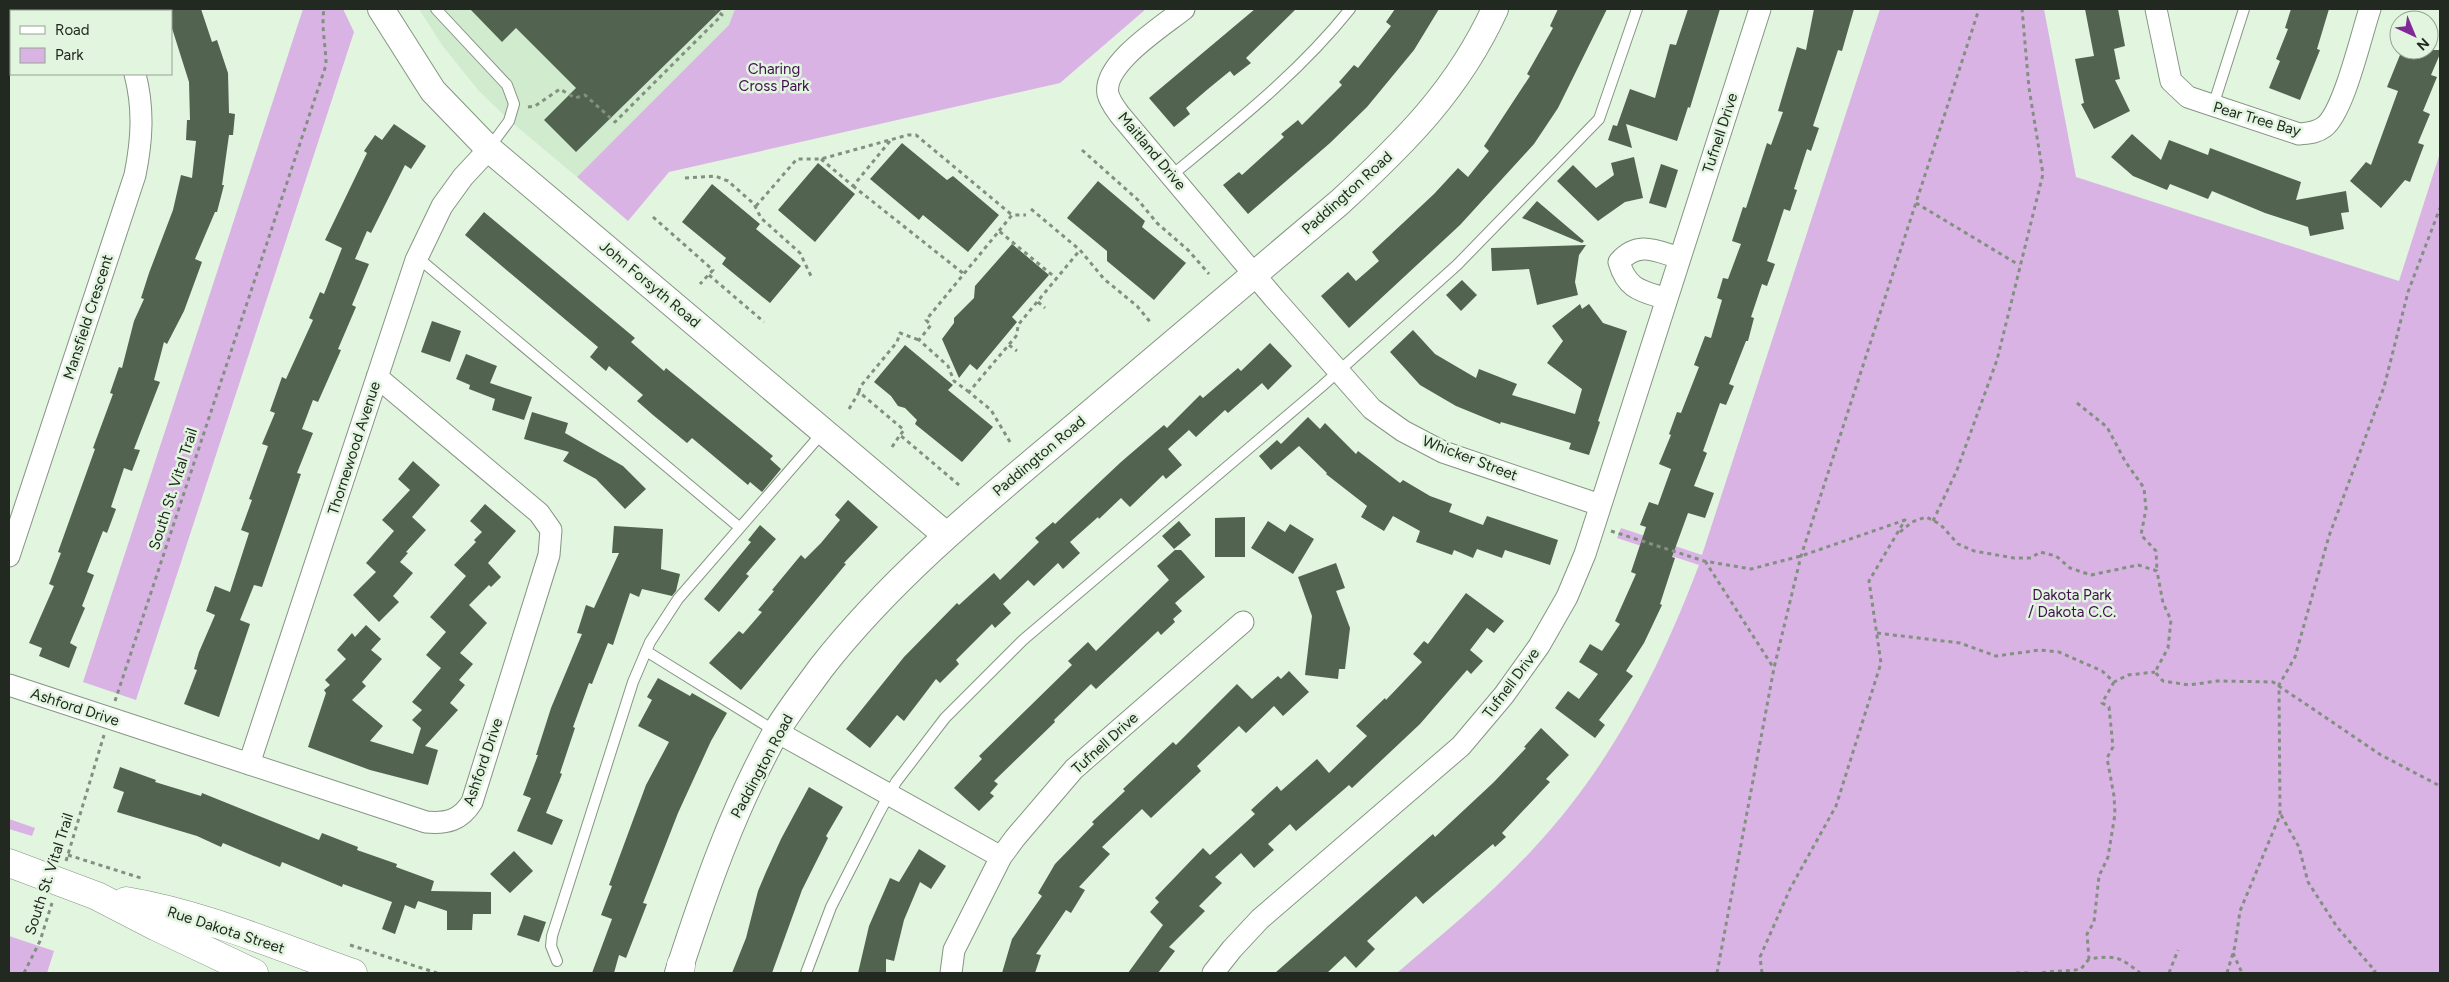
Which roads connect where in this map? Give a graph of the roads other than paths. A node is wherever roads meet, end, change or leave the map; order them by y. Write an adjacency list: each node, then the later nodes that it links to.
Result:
1 (381, 9): 13 (street, John Forsyth Road)
2 (436, 9): 13 (lane)
3 (1184, 9): 14 (street, Maitland Drive)
4 (1350, 9): 14 (lane)
5 (1495, 9): 17 (street, Paddington Road)
6 (1637, 9): 19 (lane)
7 (1760, 9): 16 (street, Tufnell Drive)
8 (2156, 9): 12 (street, Pear Tree Bay)
9 (2244, 9): 12 (lane)
10 (2370, 9): 12 (street, Pear Tree Bay)
11 (135, 75): 25 (street, Mansfield Crescent)
12 (2213, 106)
13 (489, 149): 15 (street, Thornewood Avenue); 21 (street, John Forsyth Road)
14 (1172, 175): 17 (street, Maitland Drive)
15 (418, 256): 20 (street, Thornewood Avenue); 23 (lane)
16 (1680, 258): 18 (street, Tufnell Drive); 18 (street)
17 (1255, 274): 19 (street, Whicker Street); 24 (street, Paddington Road)
18 (1667, 299): 22 (street, Tufnell Drive)
19 (1338, 372): 22 (street, Whicker Street); 31 (lane)
20 (377, 377): 30 (street, Thornewood Avenue); 30 (street, Ashford Drive)
21 (824, 431): 23 (lane); 24 (street, John Forsyth Road)
22 (1600, 505): 41 (street, Tufnell Drive)
23 (739, 527): 27 (lane)
24 (946, 535): 29 (street, Paddington Road)
25 (9, 556)
26 (1243, 622): 32 (street, Tufnell Drive)
27 (646, 651): 29 (lane); 35 (lane)
28 (9, 685): 30 (street, Ashford Drive)
29 (777, 732): 31 (street); 36 (street, Paddington Road)
30 (249, 764)
31 (889, 795): 32 (street); 39 (lane)
32 (1001, 857): 40 (street, Tufnell Drive)
33 (9, 863): 34 (main road, Rue Dakota Street)
34 (97, 896): 37 (main road, Rue Dakota Street); 38 (main road, Rue Dakota Street)
35 (557, 961)
36 (680, 971)
37 (254, 973)
38 (353, 973)
39 (806, 973)
40 (951, 973)
41 (1213, 973)

